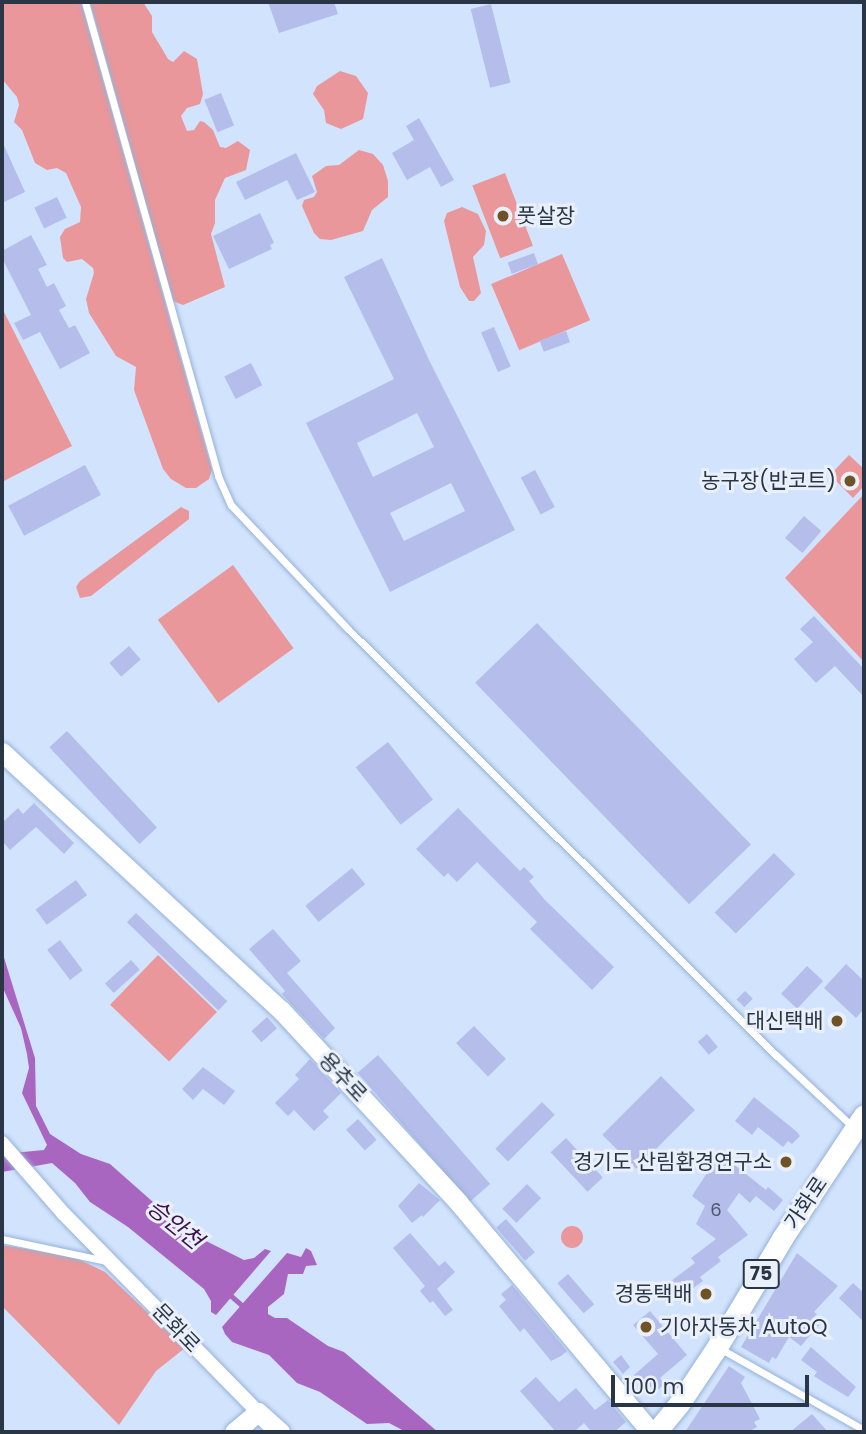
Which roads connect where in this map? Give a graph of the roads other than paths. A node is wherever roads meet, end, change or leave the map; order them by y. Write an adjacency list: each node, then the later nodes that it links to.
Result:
1 (85, 2): 3 (lane)
2 (2, 752): 12 (street, 용추로)
3 (860, 1122): 7 (main road, 가화로 / 75)
4 (2, 1143): 6 (street, 문화로)
5 (2, 1238): 6 (lane)
6 (110, 1262): 8 (street, 문화로)
7 (717, 1347): 9 (lane); 12 (main road, 가화로 / 75)
8 (258, 1412): 10 (street); 11 (street, 문화로)
9 (864, 1430)
10 (234, 1432)
11 (280, 1432)
12 (654, 1432)

